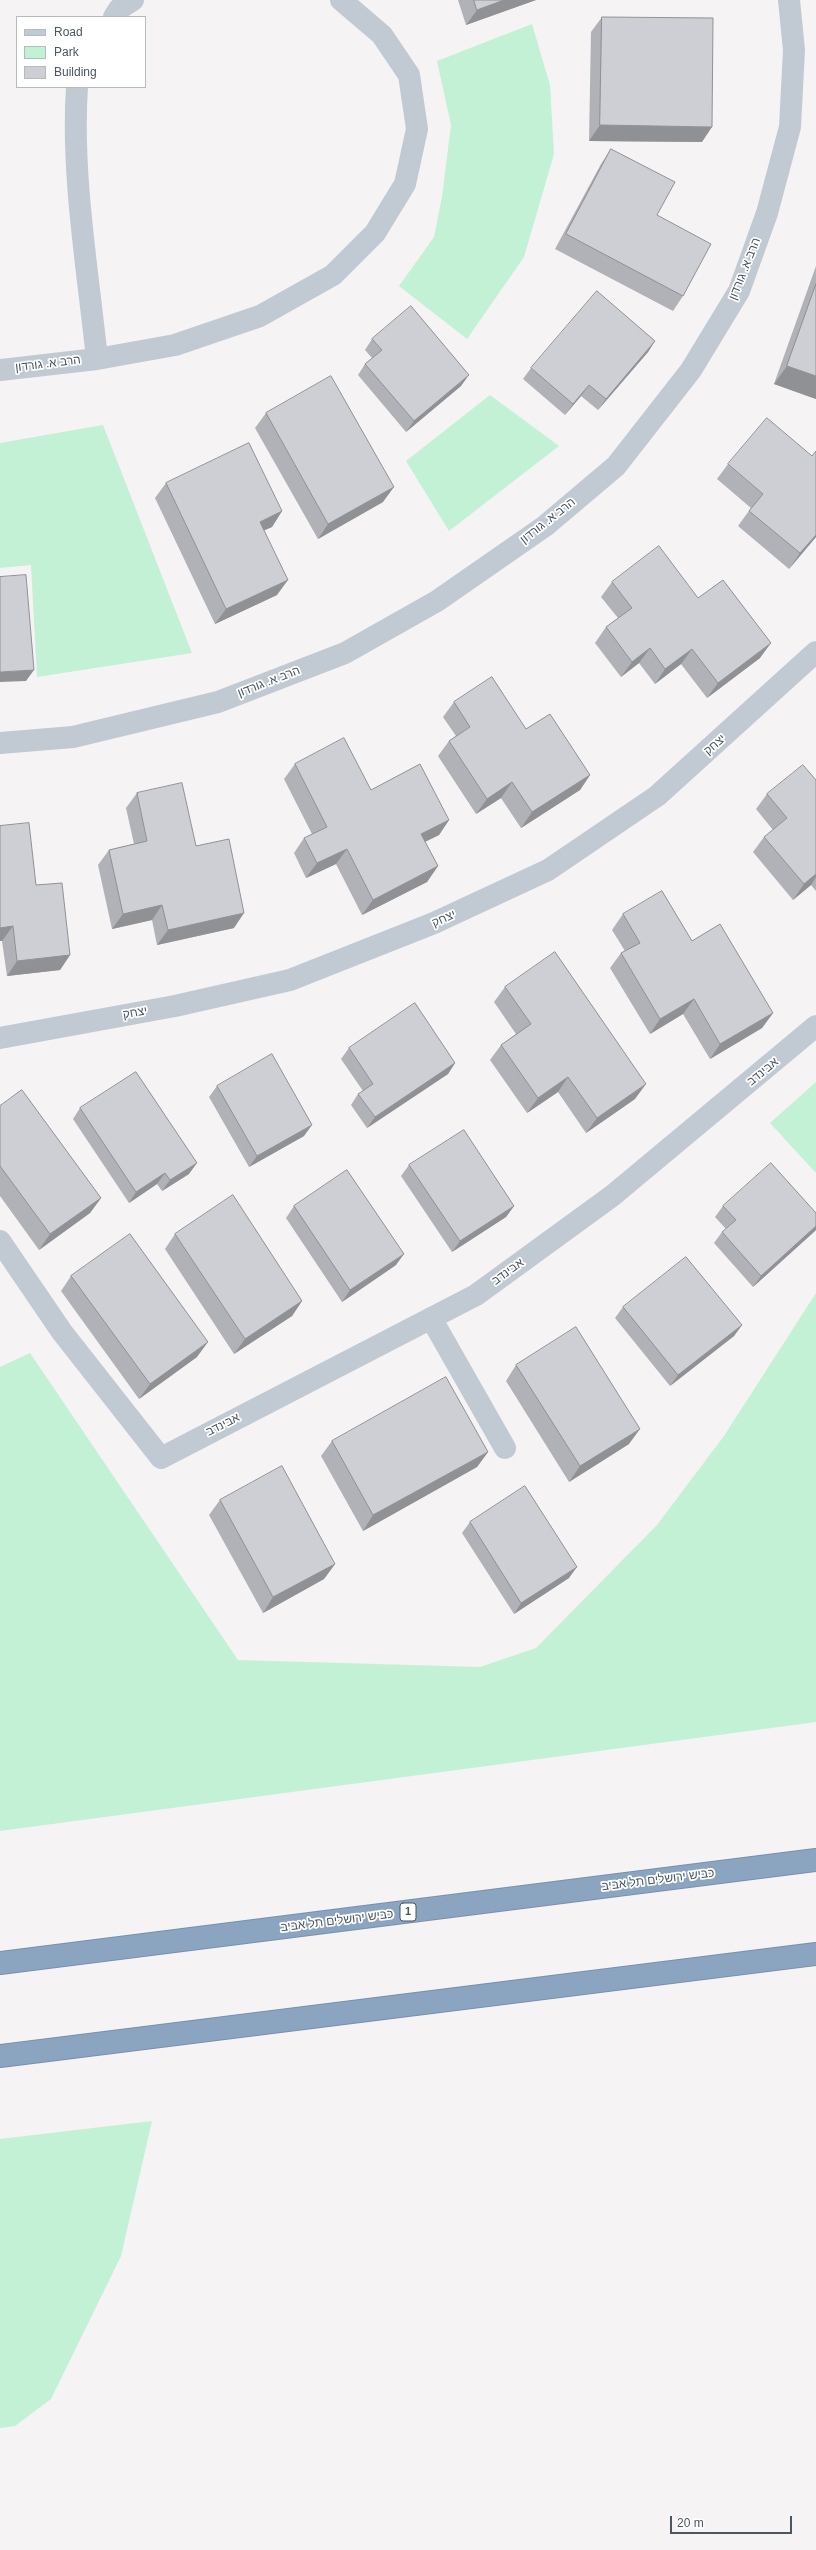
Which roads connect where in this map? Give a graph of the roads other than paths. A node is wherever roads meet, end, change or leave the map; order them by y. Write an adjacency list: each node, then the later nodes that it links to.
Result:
1 (341, 0): 4 (street, הרב א. גורדון)
2 (788, 0): 7 (street, הרב א. גורדון)
3 (77, 88): 4 (street)
4 (96, 358): 5 (street, הרב א. גורדון)
5 (0, 370)
6 (816, 652): 9 (street, יצחק)
7 (0, 743)
8 (816, 1026): 11 (street, אבינדב)
9 (0, 1038)
10 (0, 1241): 11 (street, אבינדב)
11 (432, 1318): 12 (street)
12 (505, 1448)
13 (816, 1860): 15 (highway, כביש ירושלים תל אביב / 1)
14 (816, 1954): 16 (highway)
15 (0, 1963)
16 (0, 2056)

